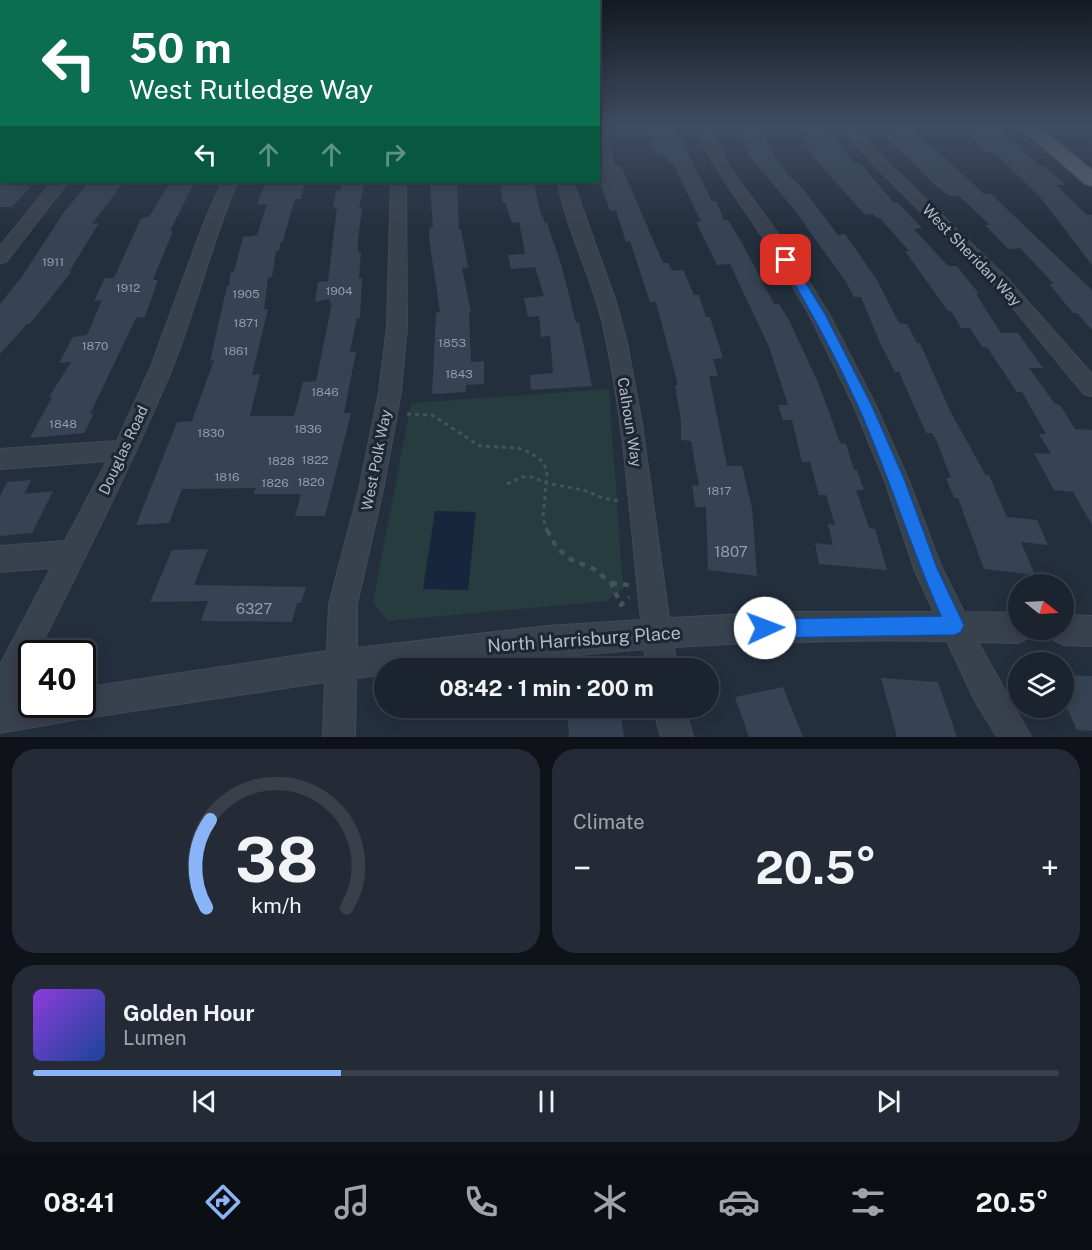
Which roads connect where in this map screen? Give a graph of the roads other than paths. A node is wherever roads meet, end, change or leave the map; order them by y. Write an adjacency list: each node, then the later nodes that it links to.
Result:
1 (719, 160): 15 (street)
2 (877, 160): 10 (street, West Sheridan Way)
3 (1068, 160): 4 (main road)
4 (1092, 180)
5 (59, 183): 9 (street)
6 (229, 183): 11 (street, Douglas Road)
7 (398, 183): 21 (street, West Polk Way)
8 (565, 183): 19 (street, Calhoun Way)
9 (0, 258)
10 (1092, 388)
11 (124, 450): 12 (street); 13 (street, Douglas Road)
12 (1, 459)
13 (73, 553): 14 (street); 23 (street, Douglas Road)
14 (0, 559)
15 (955, 625): 16 (street, North Harrisburg Place); 19 (street, North Harrisburg Place); 29 (street)
16 (1008, 628)
17 (1074, 630): 18 (street)
18 (1092, 631)
19 (656, 633): 20 (street, Calhoun Way); 21 (street, North Harrisburg Place)
20 (660, 658)
21 (340, 664): 22 (street, North Harrisburg Place); 27 (street, West Polk Way)
22 (96, 702)
23 (0, 711)
24 (18, 714): 25 (street)
25 (0, 717)
26 (672, 718): 28 (street)
27 (339, 737)
28 (677, 737)
29 (1015, 737)

